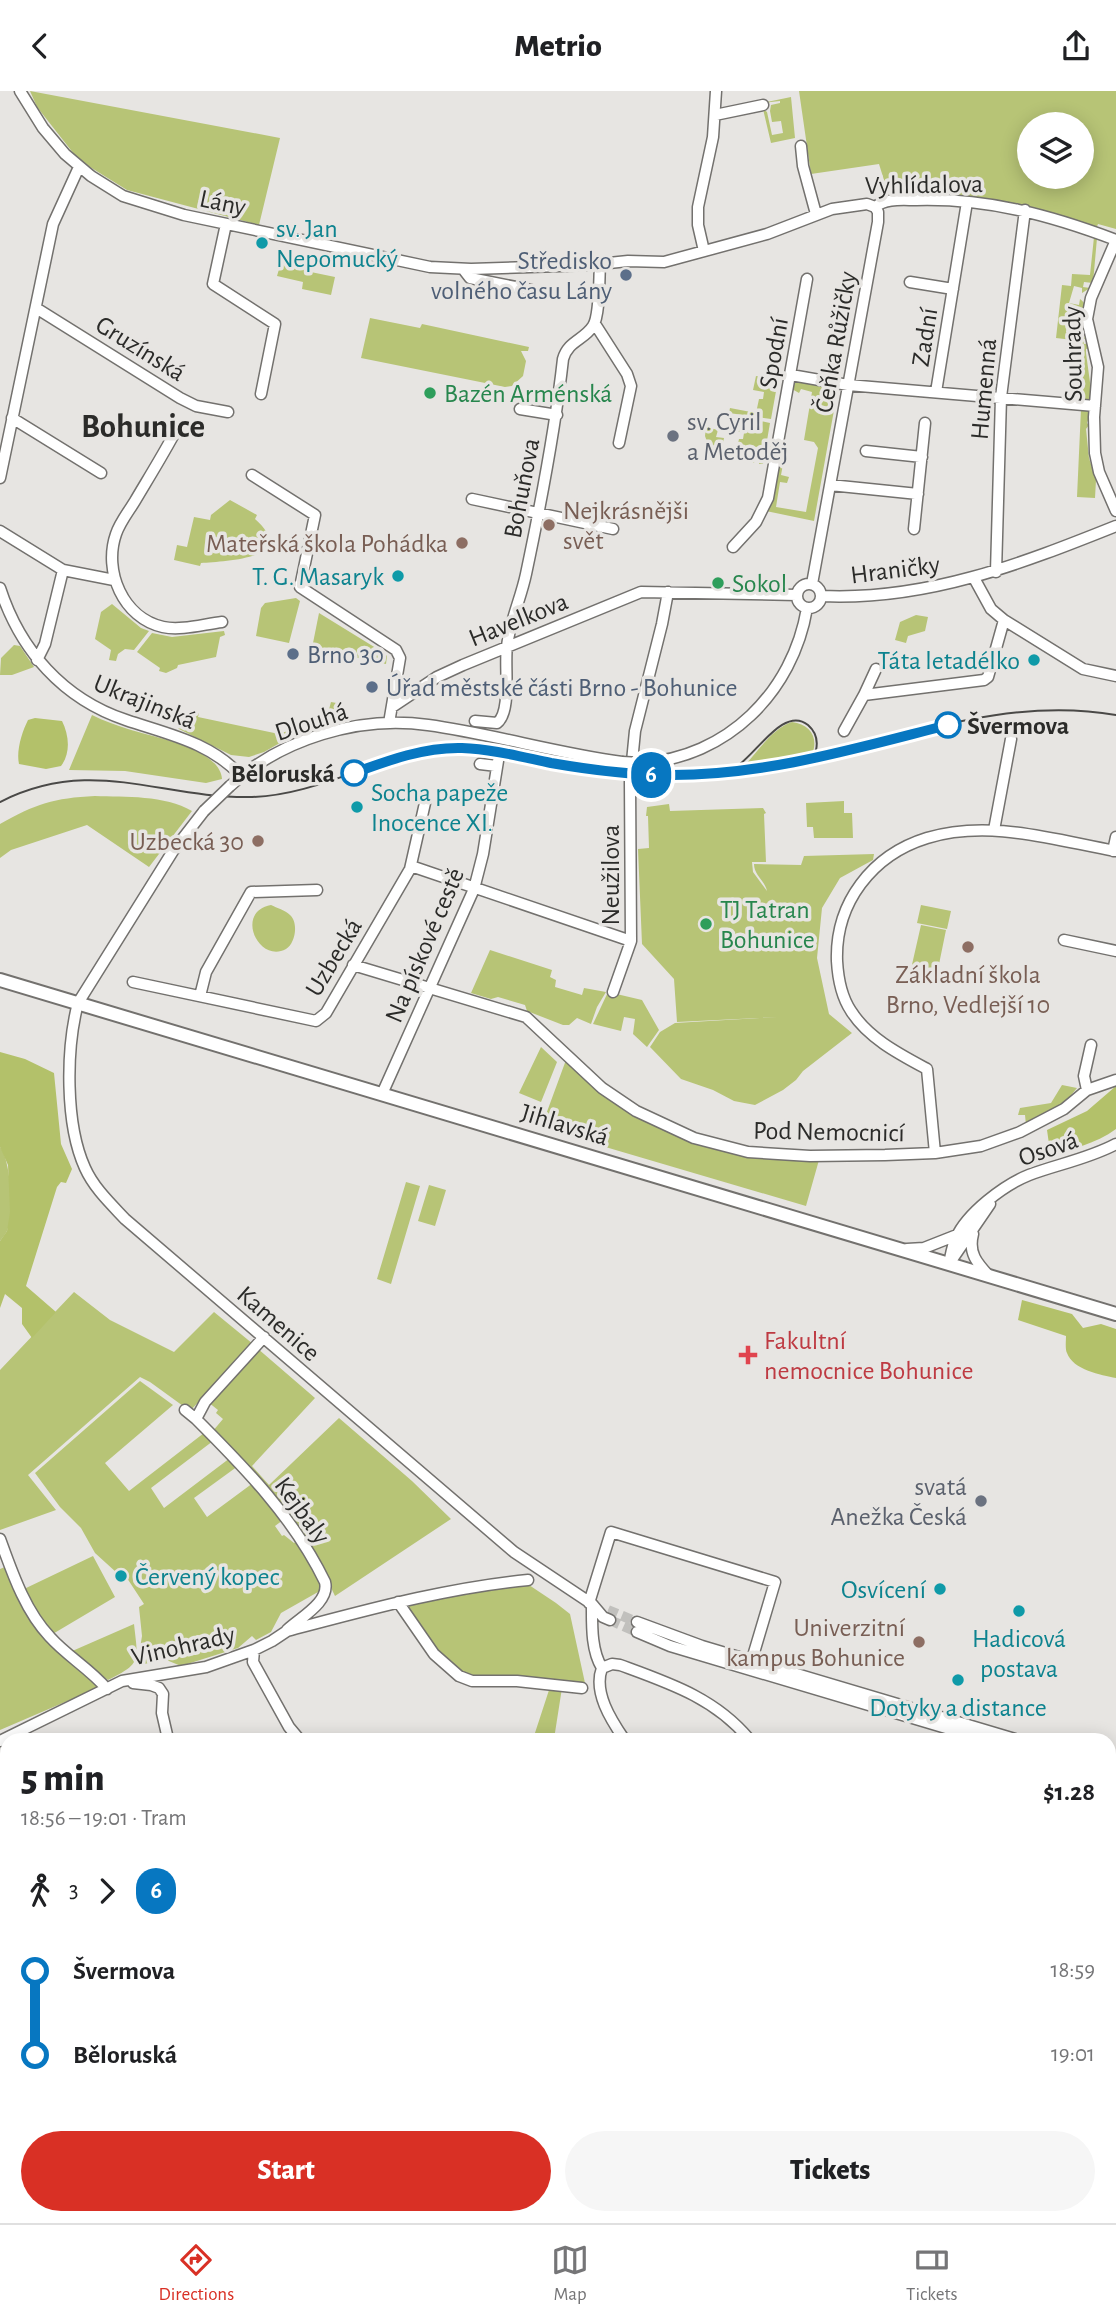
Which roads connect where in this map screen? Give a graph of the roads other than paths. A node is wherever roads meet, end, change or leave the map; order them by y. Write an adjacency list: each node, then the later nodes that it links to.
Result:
1 (20, 91): 6 (street, Lány)
2 (716, 91): 4 (street)
3 (763, 105): 4 (street)
4 (715, 115): 13 (street)
5 (801, 146): 10 (street)
6 (79, 167): 11 (street, Lány); 20 (street)
7 (967, 202): 8 (street, Vyhlídalova); 9 (street, Vyhlídalova); 18 (street, Zadní)
8 (874, 207): 10 (street, Vyhlídalova); 23 (street, Čeňka Růžičky)
9 (1025, 210): 12 (street, Vyhlídalova); 26 (street, Humenná)
10 (816, 214): 13 (street, Vyhlídalova)
11 (226, 224): 15 (street, Lány); 25 (street)
12 (1116, 240): 27 (street, Souhrady)
13 (704, 251): 14 (street, Lány)
14 (600, 264): 15 (street, Lány); 21 (street)
15 (463, 269): 19 (street, Lány)
16 (807, 279): 22 (street, Spodní)
17 (910, 282): 18 (street, Zadní)
18 (953, 289): 24 (street, Zadní)
19 (531, 290)
20 (36, 308): 29 (street, Gruzínská); 31 (street)
21 (595, 324): 30 (street, Bohuňova); 34 (street)
22 (791, 375): 23 (street); 49 (street, Spodní)
23 (848, 385): 24 (street); 40 (street, Čeňka Růžičky)
24 (936, 392): 26 (street)
25 (261, 394)
26 (1001, 397): 27 (street); 51 (street, Humenná)
27 (1095, 406): 43 (street, Souhrady)
28 (520, 409): 30 (street)
29 (228, 412)
30 (557, 415): 44 (street, Bohuňova)
31 (12, 418): 37 (street); 39 (street)
32 (925, 423): 36 (street)
33 (173, 436): 53 (street)
34 (620, 443)
35 (866, 451): 36 (street)
36 (922, 457): 41 (street)
37 (101, 473)
38 (252, 475): 67 (street)
39 (0, 478)
40 (830, 485): 41 (street); 54 (street, Čeňka Růžičky)
41 (918, 494): 47 (street)
42 (472, 499): 44 (street)
43 (1116, 511)
44 (538, 513): 46 (street); 62 (street, Bohuňova)
45 (1116, 526): 51 (street, Hraničky)
46 (613, 529)
47 (914, 529)
48 (0, 531): 50 (street)
49 (733, 547)
50 (63, 570): 53 (street); 63 (street)
51 (996, 572): 52 (street, Hraničky)
52 (974, 578): 58 (street, Hraničky); 60 (street)
53 (114, 580): 61 (street)
54 (812, 584): 57 (street); 58 (street)
55 (0, 588): 63 (street, Ukrajinská)
56 (668, 592): 57 (street); 62 (street, Havelkova); 82 (street, Neužilova)
57 (797, 595): 59 (street)
58 (821, 596): 59 (street)
59 (807, 608): 69 (street, Dlouhá, bridge)
60 (1004, 620): 65 (street); 66 (street)
61 (222, 622)
62 (506, 648): 67 (street, Havelkova); 68 (street, Bohuňova)
63 (37, 660): 73 (street, Ukrajinská)
64 (876, 669): 66 (street)
65 (1116, 676)
66 (863, 695): 70 (street)
67 (392, 707): 69 (street)
68 (475, 721)
69 (388, 723): 73 (street, Dlouhá)
70 (844, 731)
71 (1011, 739): 75 (street)
72 (480, 764): 79 (street, Na pískové cestě)
73 (241, 776): 90 (street, Dlouhá, bridge)
74 (425, 803): 78 (street, Uzbecká)
75 (994, 830): 77 (street); 96 (street)
76 (1116, 837): 77 (street)
77 (1114, 851)
78 (411, 866): 79 (street); 84 (street, Uzbecká)
79 (474, 889): 82 (street); 87 (street, Na pískové cestě)
80 (317, 890): 89 (street, Uzbecká)
81 (1064, 940): 83 (street)
82 (631, 941): 88 (street, Neužilova)
83 (1116, 951)
84 (354, 965): 87 (street, Pod Nemocnicí); 89 (street, Uzbecká)
85 (0, 980): 90 (main road, Jihlavská)
86 (134, 982): 89 (street, Uzbecká)
87 (431, 987): 94 (street, Na pískové cestě); 96 (street, Pod Nemocnicí)
88 (614, 992)
89 (200, 996)
90 (78, 1003): 94 (main road, Jihlavská); 104 (street, Kamenice)
91 (1091, 1045): 93 (street)
92 (1116, 1080): 93 (street, Pod Nemocnicí)
93 (1087, 1090): 96 (street, Pod Nemocnicí)
94 (382, 1094): 100 (main road, Jihlavská)
95 (1116, 1144): 97 (street, Osová)
96 (935, 1153)
97 (996, 1195): 98 (street, Osová); 99 (street, Osová)
98 (975, 1227): 101 (street, Osová); 102 (street)
99 (957, 1235): 100 (street); 101 (street)
100 (904, 1250): 101 (main road, Jihlavská)
101 (949, 1264): 102 (main road, Jihlavská)
102 (989, 1276): 103 (main road, Jihlavská)
103 (1116, 1314)
104 (264, 1338): 106 (street); 110 (street, Kamenice)
105 (185, 1410): 106 (street, Kejbaly)
106 (196, 1419): 113 (street, Kejbaly)
107 (0, 1539): 119 (street)
108 (528, 1580): 109 (street, Vinohrady)
109 (398, 1602): 113 (street, Vinohrady); 118 (street)
110 (590, 1604): 111 (street, Kamenice); 115 (street); 116 (street)
111 (609, 1615)
112 (637, 1627): 115 (street)
113 (287, 1631): 114 (street, Vinohrady)
114 (254, 1650): 117 (street, Vinohrady); 122 (street, Vinohrady)
115 (750, 1665): 125 (street); 126 (street)
116 (602, 1668): 123 (street); 124 (street)
117 (122, 1681): 119 (street, Vinohrady); 121 (street, Vinohrady)
118 (582, 1688)
119 (107, 1689): 120 (street, Vinohrady)
120 (16, 1733)
121 (167, 1733)
122 (295, 1733)
123 (621, 1733)
124 (743, 1733)
125 (964, 1733)
126 (994, 1733)

